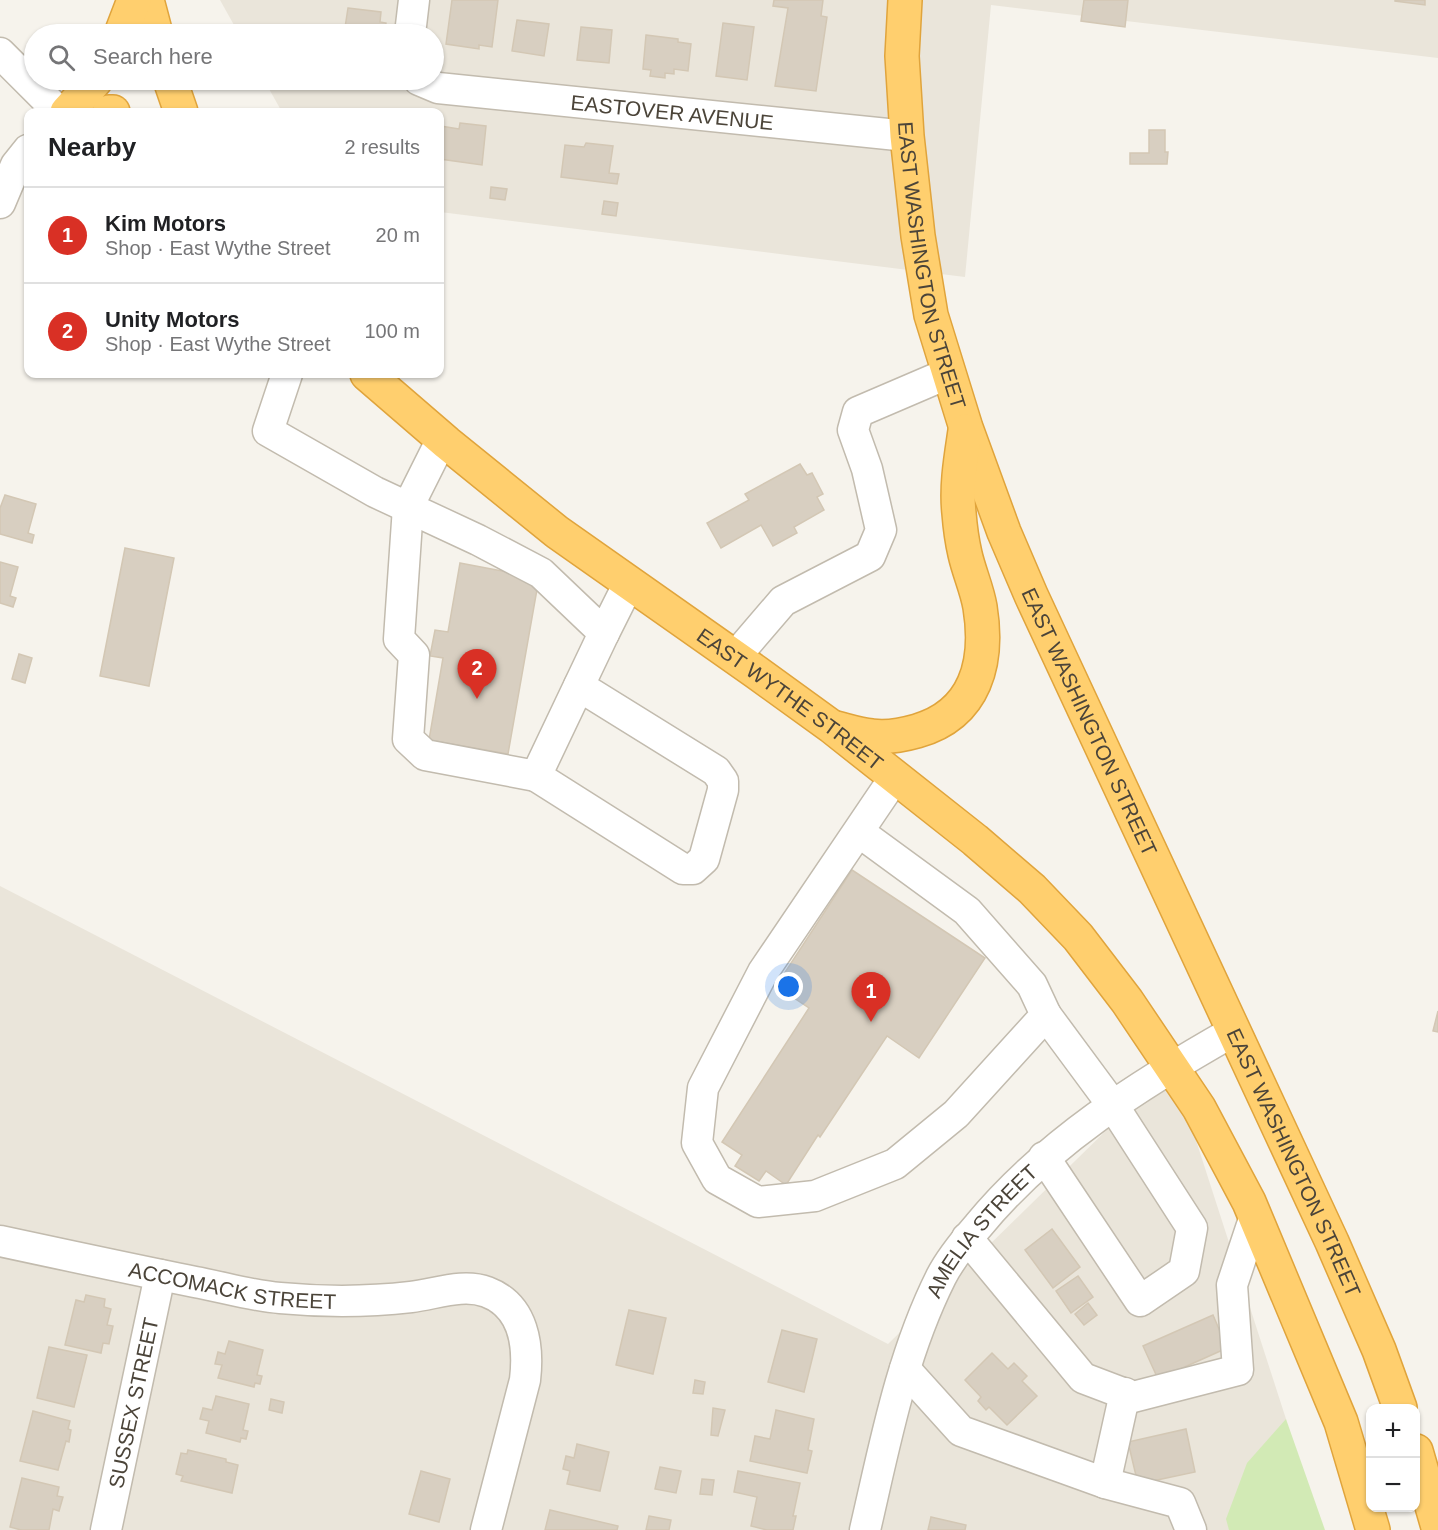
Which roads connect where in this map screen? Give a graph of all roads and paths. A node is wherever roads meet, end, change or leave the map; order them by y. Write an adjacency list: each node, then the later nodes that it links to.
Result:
1 (134, 0): 5 (highway)
2 (147, 0): 6 (highway)
3 (414, 0): 7 (street)
4 (905, 0): 17 (highway, EAST WASHINGTON STREET)
5 (125, 24)
6 (153, 24)
7 (411, 24)
8 (0, 53): 9 (street)
9 (24, 77)
10 (444, 86): 17 (street, EASTOVER AVENUE)
11 (37, 90): 14 (street)
12 (87, 90): 15 (highway)
13 (173, 90): 16 (highway)
14 (55, 108)
15 (71, 108)
16 (180, 108)
17 (907, 136): 20 (highway, EAST WASHINGTON STREET)
18 (24, 155): 19 (street)
19 (0, 203)
20 (949, 374): 23 (highway, EAST WASHINGTON STREET); 28 (street)
21 (286, 378): 25 (street)
22 (372, 378): 24 (highway, EAST WYTHE STREET)
23 (966, 428): 30 (highway); 35 (highway, EAST WASHINGTON STREET)
24 (442, 438): 25 (street); 26 (highway, EAST WYTHE STREET)
25 (408, 507): 27 (street); 31 (street)
26 (629, 583): 27 (street); 28 (highway, EAST WYTHE STREET)
27 (604, 633): 29 (street)
28 (735, 657): 30 (highway, EAST WYTHE STREET)
29 (579, 686): 31 (street); 31 (street)
30 (832, 727): 32 (highway, EAST WYTHE STREET)
31 (536, 776)
32 (895, 777): 33 (street); 36 (highway, EAST WYTHE STREET)
33 (859, 832): 34 (street); 34 (street)
34 (1046, 1015): 37 (street)
35 (1234, 1031): 36 (street, AMELIA STREET); 45 (highway, EAST WASHINGTON STREET)
36 (1172, 1066): 37 (street, AMELIA STREET); 39 (highway)
37 (1114, 1107): 38 (street, AMELIA STREET); 38 (street)
38 (1044, 1157): 40 (street, AMELIA STREET)
39 (1255, 1215): 44 (street); 53 (highway)
40 (968, 1238): 43 (street, AMELIA STREET); 44 (street)
41 (0, 1241): 42 (street, ACCOMACK STREET)
42 (160, 1275): 50 (street, SUSSEX STREET); 51 (street, ACCOMACK STREET)
43 (905, 1369): 47 (street); 52 (street, AMELIA STREET)
44 (1125, 1393): 47 (street)
45 (1399, 1404)
46 (1418, 1458): 49 (highway)
47 (1105, 1483): 48 (street)
48 (1185, 1517)
49 (1438, 1527)
50 (106, 1530)
51 (486, 1530)
52 (865, 1530)
53 (1373, 1530)

